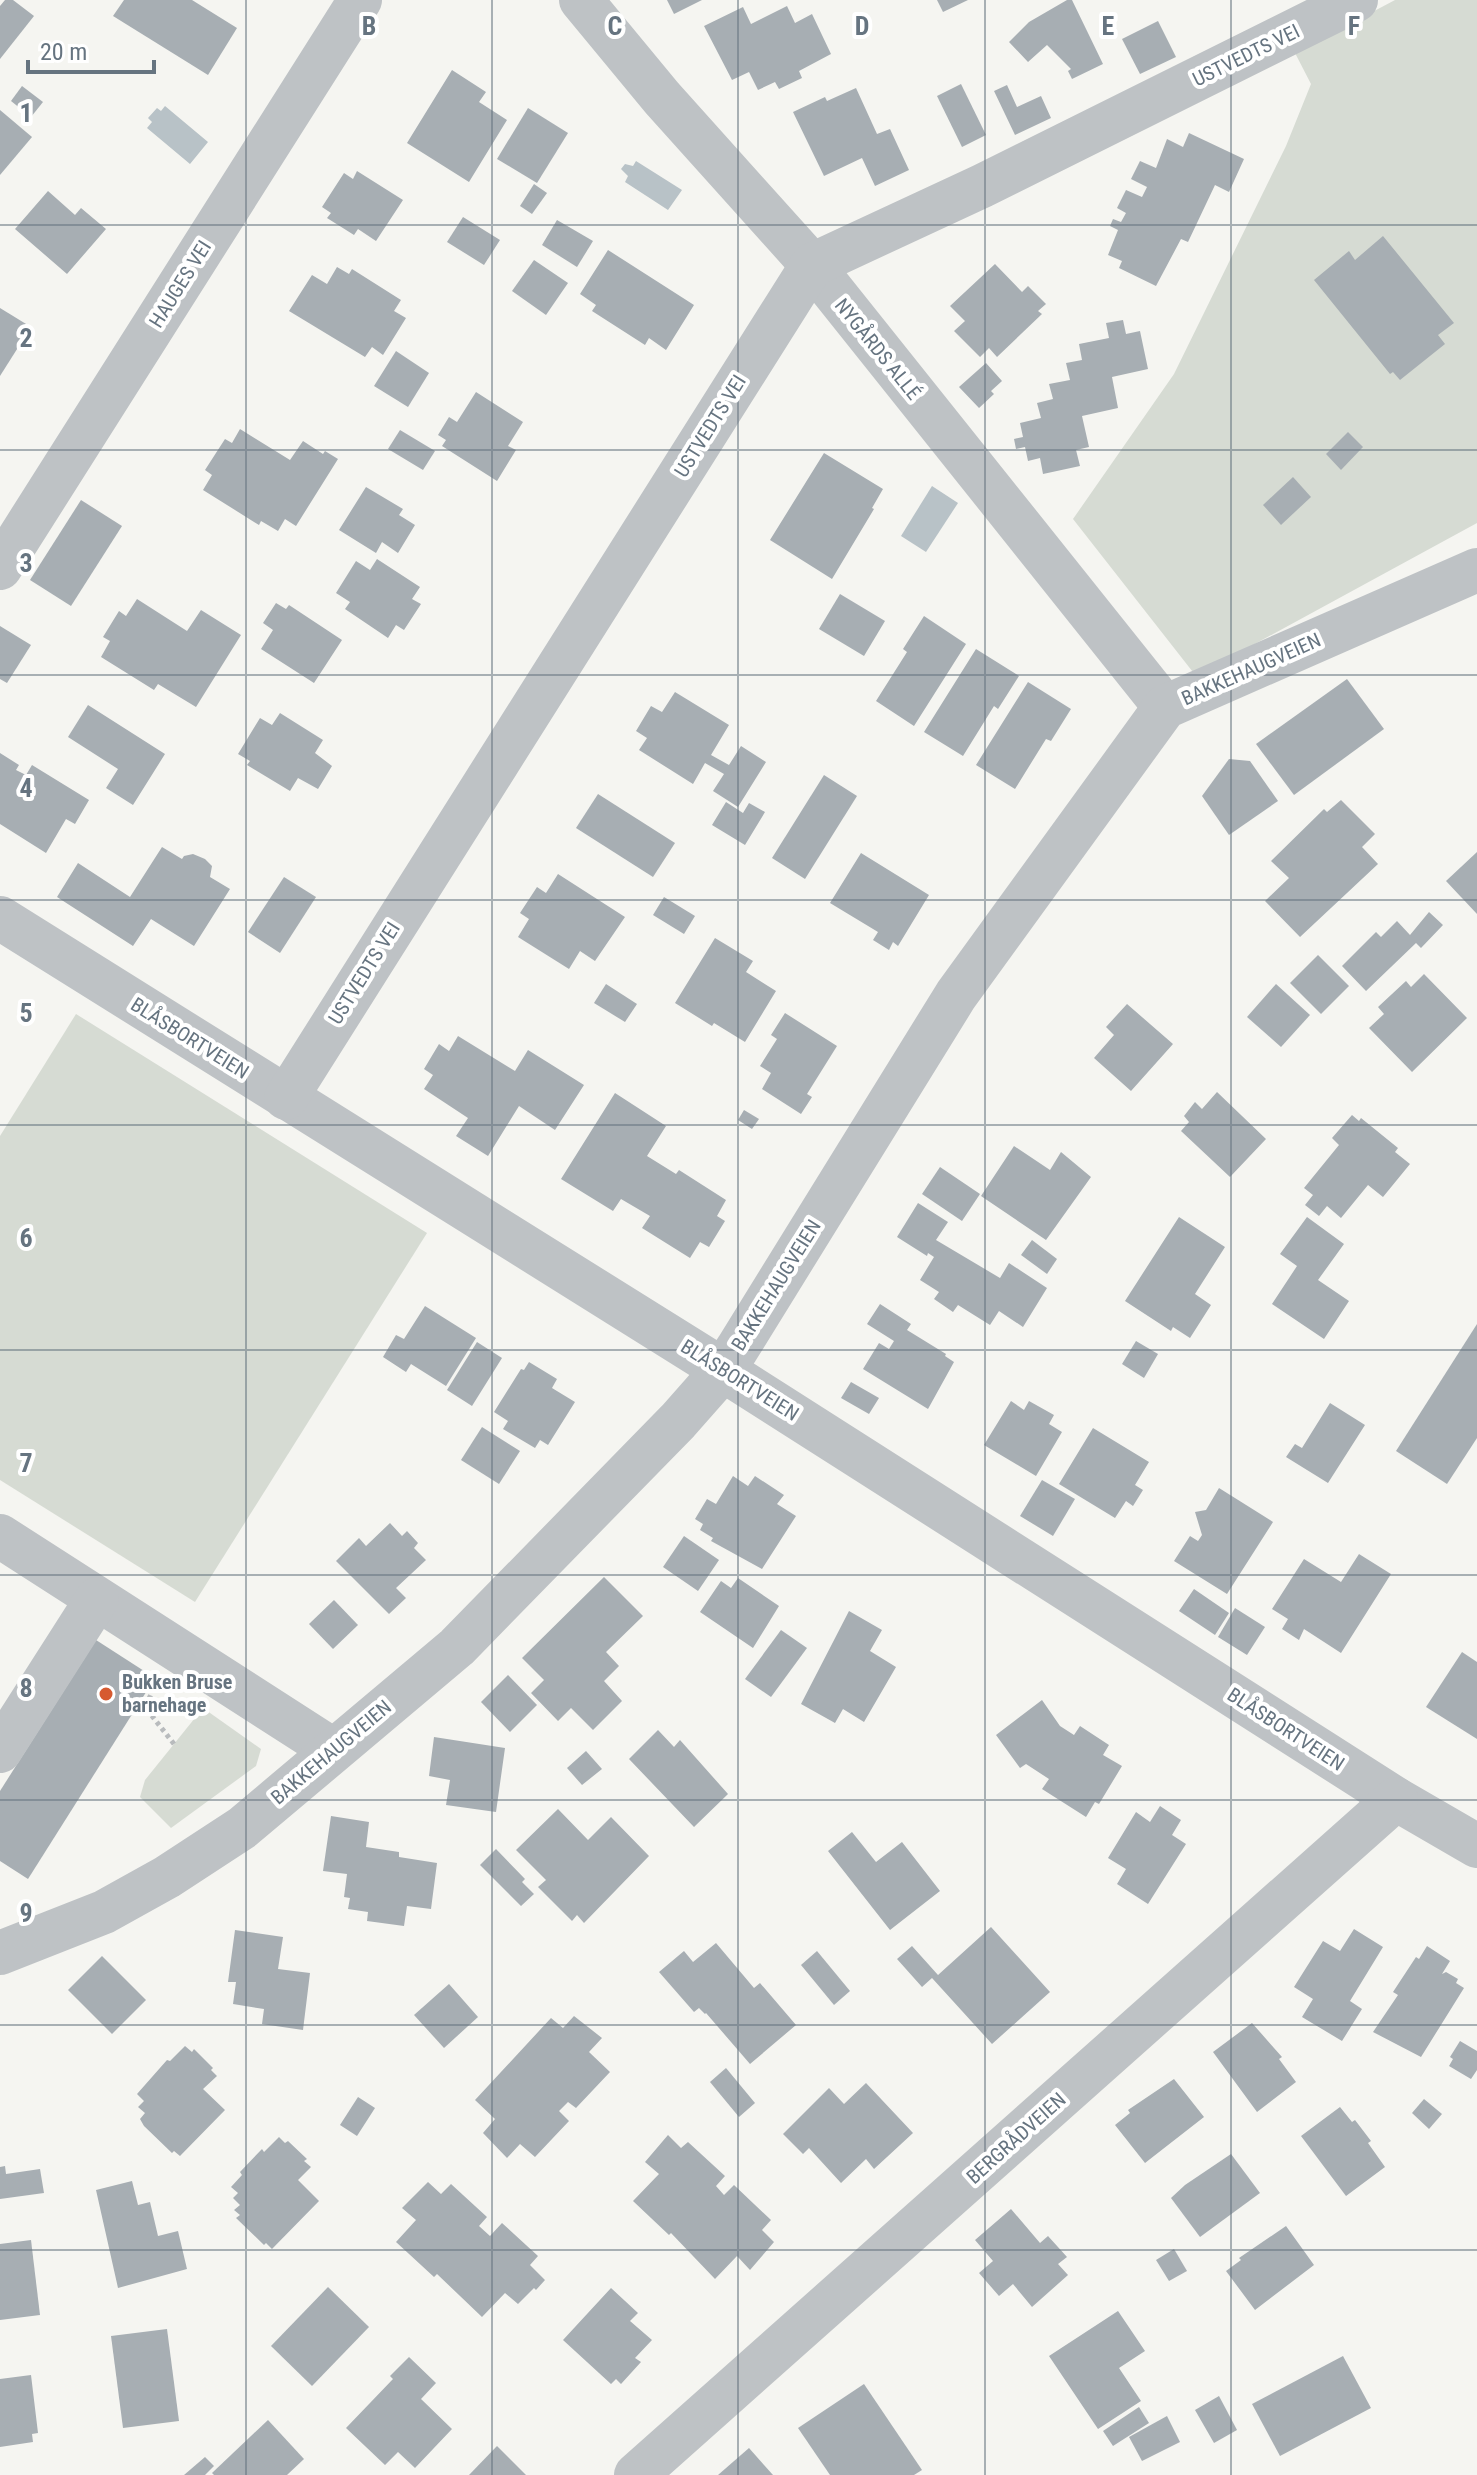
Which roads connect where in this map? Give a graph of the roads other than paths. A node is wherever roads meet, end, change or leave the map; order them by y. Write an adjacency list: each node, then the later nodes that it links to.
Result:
1 (360, 0): 5 (street, HAUGES VEI)
2 (581, 0): 4 (street, NYGÅRDS ALLÉ)
3 (1356, 0): 4 (street, USTVEDTS VEI)
4 (812, 265): 7 (street, NYGÅRDS ALLÉ); 9 (street, USTVEDTS VEI)
5 (0, 568)
6 (1477, 570): 7 (street, BAKKEHAUGVEIEN)
7 (1165, 707): 10 (street, BAKKEHAUGVEIEN)
8 (0, 918): 9 (street, BLÅSBORTVEIEN)
9 (286, 1098): 10 (street, BLÅSBORTVEIEN)
10 (723, 1370): 13 (street, BAKKEHAUGVEIEN); 15 (street, BLÅSBORTVEIEN)
11 (0, 1536): 12 (street)
12 (97, 1599): 13 (street); 14 (street)
13 (333, 1750): 17 (street, BAKKEHAUGVEIEN)
14 (0, 1751)
15 (1396, 1799): 16 (street, BLÅSBORTVEIEN); 18 (street, BERGRÅDVEIEN)
16 (1477, 1846)
17 (0, 1953)
18 (636, 2475)

